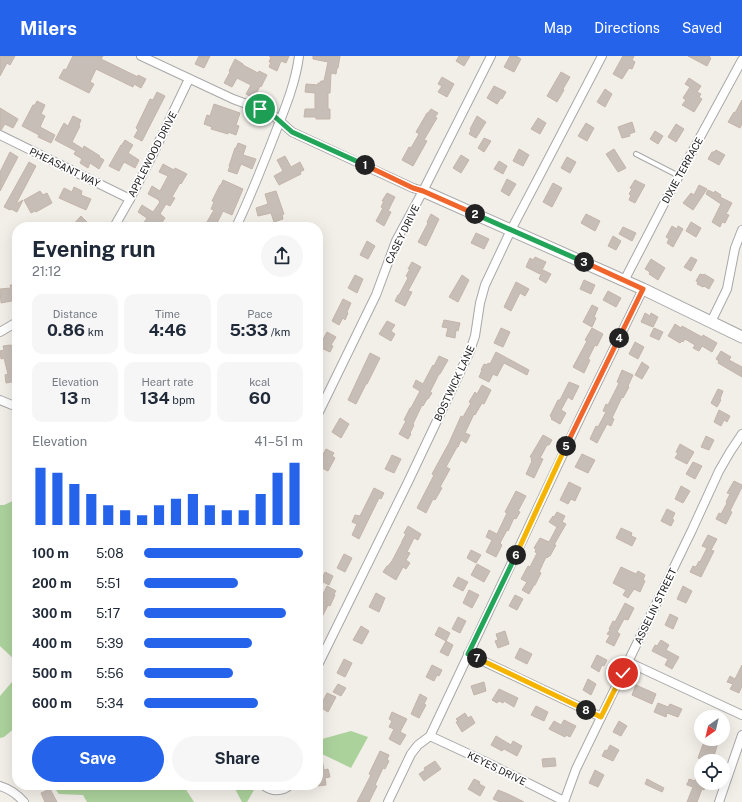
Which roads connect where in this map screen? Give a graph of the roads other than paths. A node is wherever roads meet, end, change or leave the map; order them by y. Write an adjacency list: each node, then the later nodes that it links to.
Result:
1 (141, 56): 6 (street)
2 (299, 56): 7 (street)
3 (492, 56): 11 (street, CASEY DRIVE)
4 (602, 56): 15 (street, BOSTWICK LANE)
5 (742, 60): 10 (street, DIXIE TERRACE)
6 (189, 79): 7 (street); 12 (street, APPLEWOOD DRIVE)
7 (280, 121): 11 (street); 14 (street)
8 (0, 135): 12 (street, PHEASANT WAY)
9 (636, 154): 10 (lane)
10 (679, 176): 17 (street, DIXIE TERRACE)
11 (423, 191): 15 (street); 24 (street, CASEY DRIVE)
12 (130, 199): 13 (street, APPLEWOOD DRIVE)
13 (117, 222)
14 (238, 222)
15 (511, 230): 17 (street); 28 (street, BOSTWICK LANE)
16 (742, 230): 19 (street)
17 (624, 281): 18 (street)
18 (643, 289): 19 (street); 27 (street)
19 (711, 322): 22 (street)
20 (12, 325): 21 (street)
21 (0, 332)
22 (742, 337)
23 (0, 400): 25 (street)
24 (323, 404)
25 (12, 405)
26 (742, 434): 29 (street, ASSELIN STREET)
27 (468, 654): 31 (street); 33 (street)
28 (323, 655)
29 (628, 662): 30 (street); 31 (street, ASSELIN STREET)
30 (742, 715)
31 (601, 717): 37 (street, ASSELIN STREET)
32 (742, 735): 40 (street)
33 (430, 736): 37 (street, KEYES DRIVE); 39 (street)
34 (0, 786): 38 (street)
35 (270, 790): 36 (street)
36 (283, 790)
37 (564, 801)
38 (24, 802)
39 (388, 802)
40 (719, 802)

